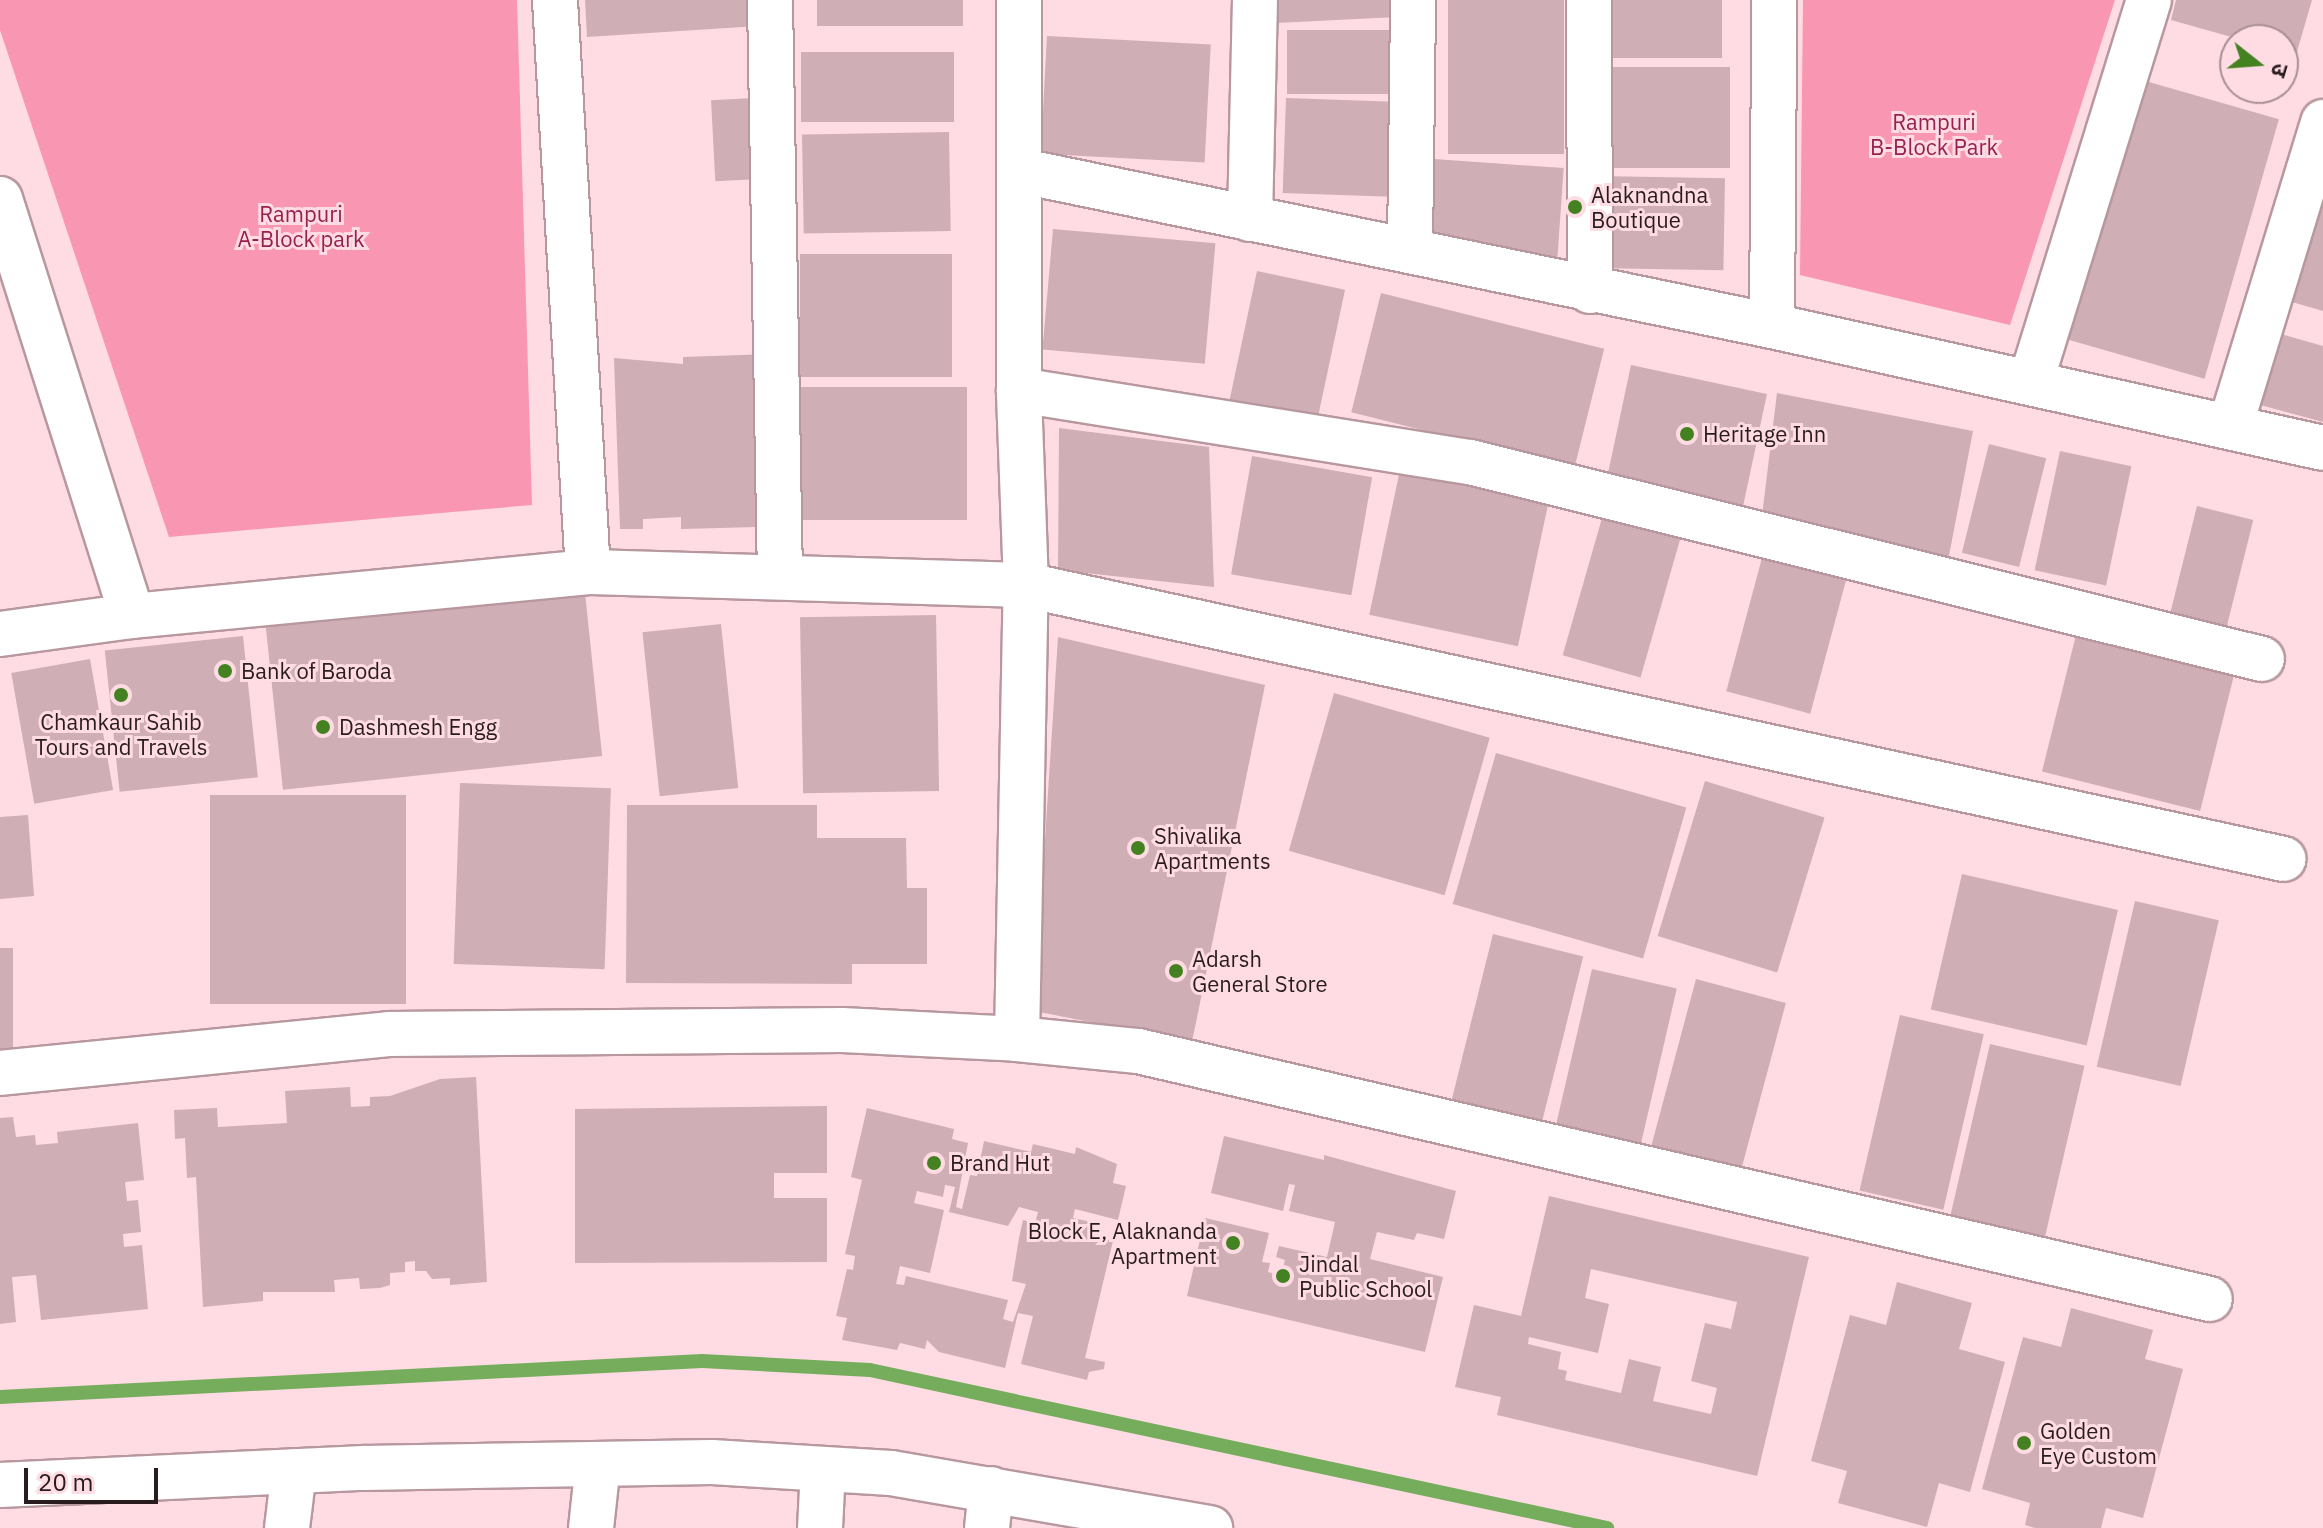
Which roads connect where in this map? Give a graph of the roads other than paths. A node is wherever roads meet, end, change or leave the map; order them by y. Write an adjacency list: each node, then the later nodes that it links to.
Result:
1 (555, 0): 20 (street)
2 (770, 0): 21 (street)
3 (1019, 0): 10 (street)
4 (1255, 0): 12 (street)
5 (1413, 0): 13 (street)
6 (1589, 0): 14 (street)
7 (1774, 0): 15 (street)
8 (2149, 0): 16 (street)
9 (2323, 122): 18 (street)
10 (1022, 171): 12 (street); 17 (street)
11 (0, 199): 23 (street)
12 (1250, 219): 13 (street)
13 (1410, 249): 14 (street)
14 (1590, 291): 15 (street)
15 (1772, 326): 16 (street)
16 (2031, 381): 18 (street)
17 (1019, 390): 22 (street); 25 (street)
18 (2230, 427): 19 (street)
19 (2323, 448)
20 (588, 572): 21 (street); 23 (street)
21 (780, 576): 22 (street)
22 (1026, 585): 26 (street); 27 (street)
23 (132, 616): 24 (street)
24 (0, 634)
25 (2262, 659)
26 (2284, 859)
27 (1017, 1039): 28 (street); 29 (street)
28 (0, 1073)
29 (2210, 1299)
30 (598, 1464): 31 (street); 32 (street); 37 (street)
31 (823, 1469): 34 (street); 38 (street)
32 (294, 1471): 33 (street); 36 (street)
33 (0, 1485)
34 (989, 1509): 35 (street)
35 (1186, 1526)
36 (287, 1528)
37 (591, 1528)
38 (820, 1528)

